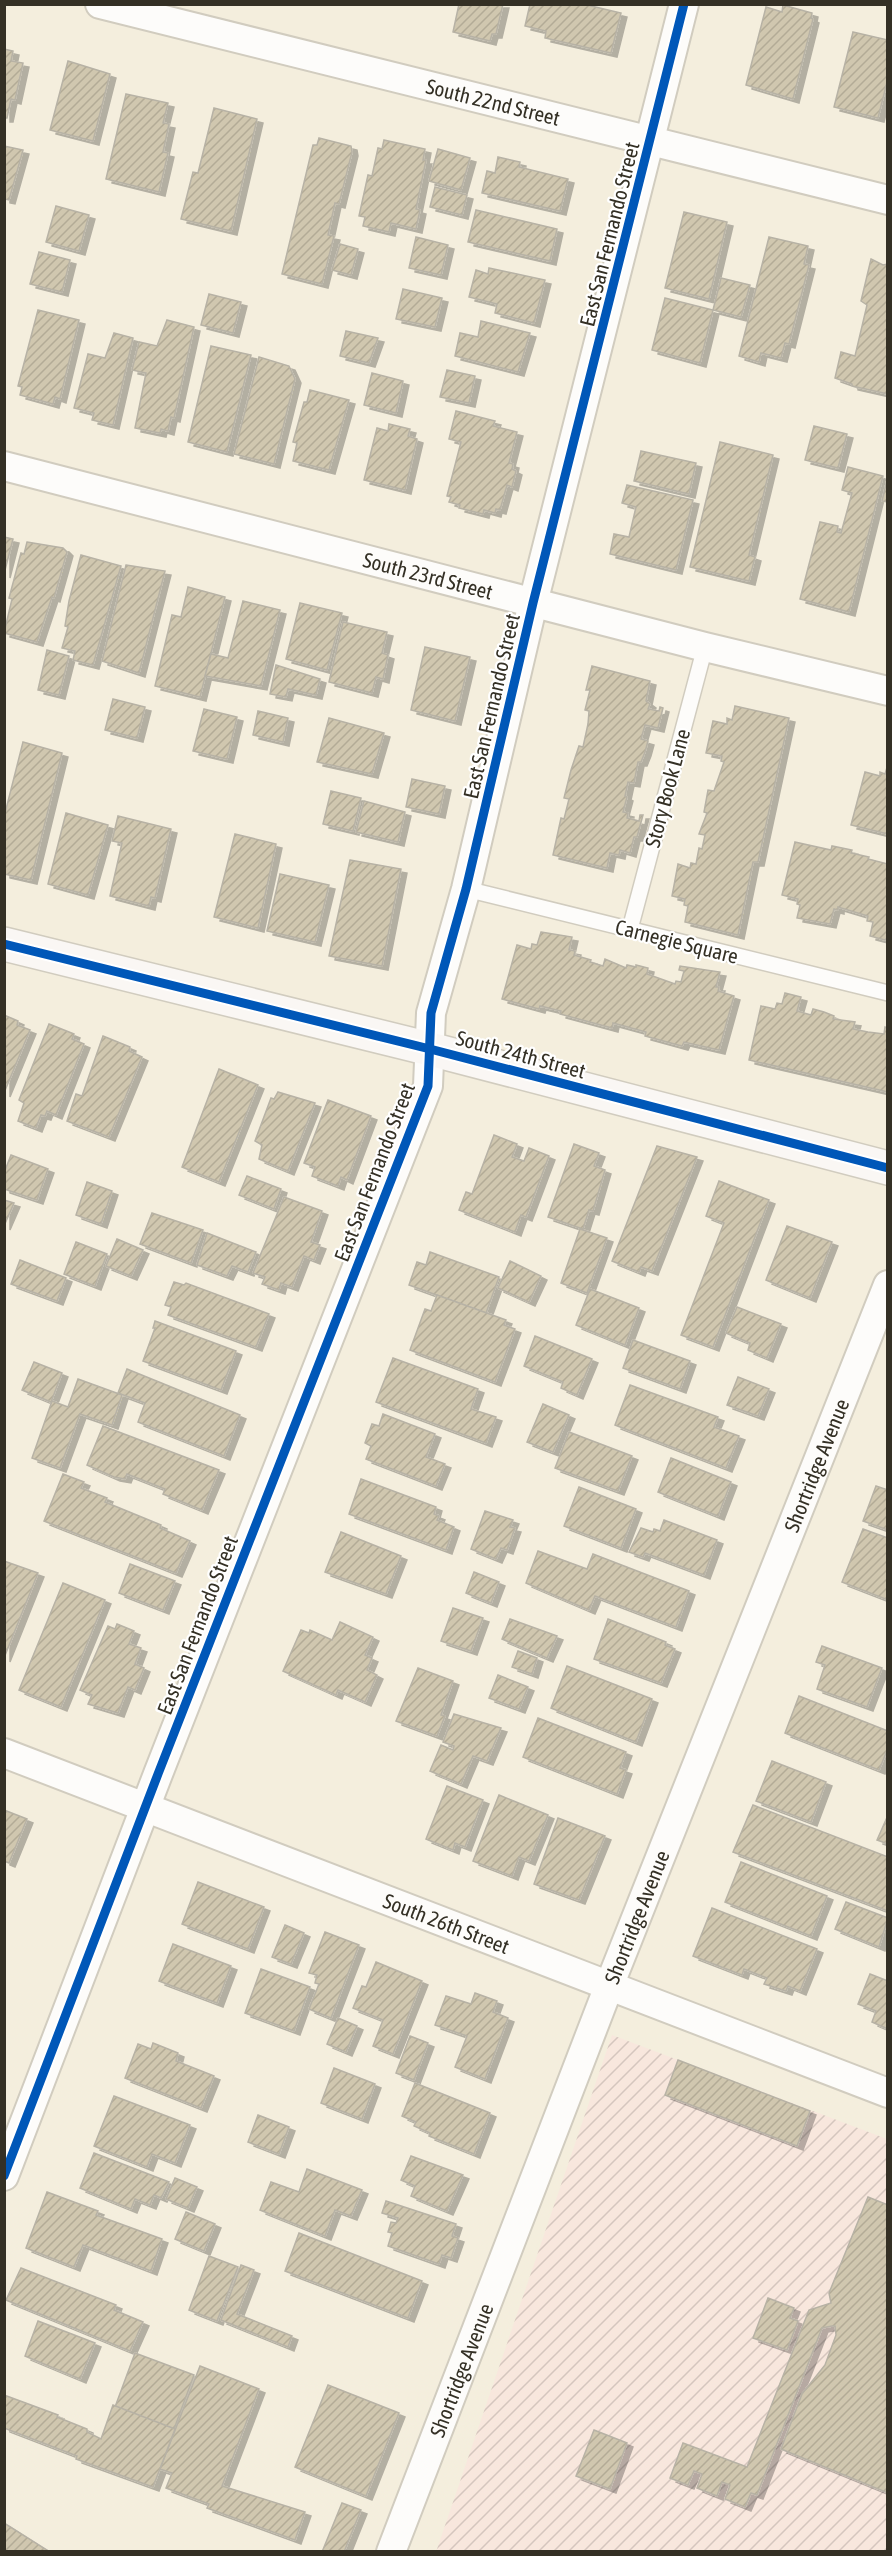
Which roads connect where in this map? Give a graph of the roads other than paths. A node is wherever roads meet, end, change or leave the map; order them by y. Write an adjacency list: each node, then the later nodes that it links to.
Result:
1 (100, 4): 3 (street, South 22nd Street)
2 (684, 4): 3 (street, East San Fernando Street)
3 (652, 140): 4 (street, South 22nd Street); 6 (street, East San Fernando Street)
4 (888, 200)
5 (4, 466): 6 (street, South 23rd Street)
6 (533, 603): 7 (street, South 23rd Street); 9 (street, East San Fernando Street)
7 (705, 647): 8 (street, South 23rd Street); 10 (lane, Story Book Lane)
8 (888, 691)
9 (466, 889): 10 (lane, Carnegie Square); 13 (street, East San Fernando Street)
10 (630, 929): 12 (lane, Carnegie Square)
11 (4, 944): 13 (main road, South 24th Street)
12 (888, 993)
13 (430, 1049): 14 (main road, South 24th Street); 17 (street, East San Fernando Street)
14 (888, 1168)
15 (888, 1285): 18 (street, Shortridge Avenue)
16 (4, 1753): 17 (street, South 26th Street)
17 (145, 1808): 18 (street, South 26th Street); 20 (street, East San Fernando Street)
18 (609, 1986): 19 (street, South 26th Street); 21 (street, Shortridge Avenue)
19 (888, 2093)
20 (4, 2176)
21 (391, 2552)

